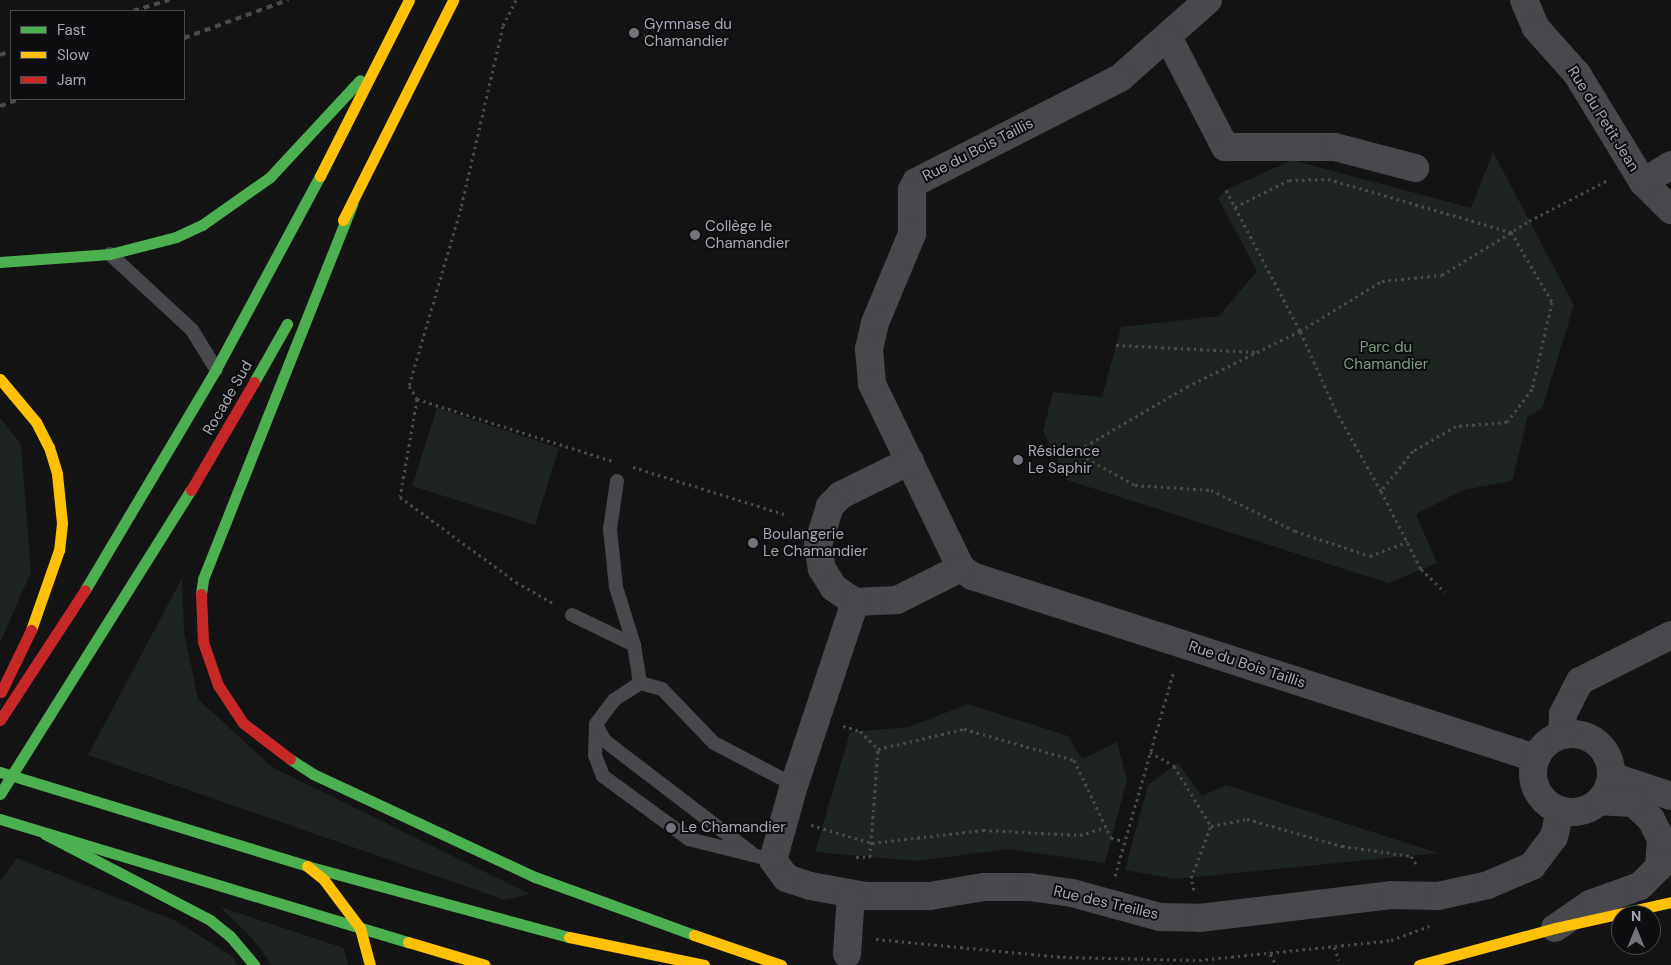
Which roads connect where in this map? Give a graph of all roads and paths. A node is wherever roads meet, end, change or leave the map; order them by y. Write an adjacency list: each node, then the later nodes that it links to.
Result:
1 (409, 0): 7 (main road, Rocade Sud)
2 (453, 0): 12 (main road)
3 (516, 0): 25 (path)
4 (1208, 0): 6 (street, Rue du Bois Taillis)
5 (1524, 0): 10 (street, Rue du Petit Jean)
6 (1168, 37): 9 (street); 26 (street, Rue du Bois Taillis)
7 (383, 55): 16 (main road); 23 (main road, Rocade Sud)
8 (1671, 165): 10 (street)
9 (1415, 168)
10 (1638, 174): 14 (street, Rue du Petit Jean); 15 (path)
11 (1226, 190): 13 (path)
12 (352, 204): 18 (main road); 83 (main road)
13 (1234, 208): 15 (path); 20 (path)
14 (1671, 210)
15 (1511, 232): 20 (path); 30 (path)
16 (110, 254): 17 (main road); 23 (lane)
17 (0, 262)
18 (300, 298)
19 (291, 315): 48 (main road, Rocade Sud)
20 (1300, 331): 22 (path); 30 (path)
21 (1116, 345): 22 (path)
22 (1257, 352): 32 (path)
23 (216, 369): 43 (main road, Rocade Sud)
24 (0, 379): 41 (main road)
25 (417, 399): 27 (path); 36 (path)
26 (910, 461): 33 (street, Rue du Bois Taillis); 35 (street)
27 (619, 462)
28 (628, 465): 31 (path)
29 (617, 481): 39 (lane)
30 (1381, 490): 32 (path)
31 (784, 514)
32 (1407, 542): 34 (path)
33 (961, 568): 35 (street); 38 (street, Rue du Bois Taillis)
34 (1446, 592)
35 (855, 602): 42 (street)
36 (572, 615): 39 (lane)
37 (1671, 635): 45 (street)
38 (1181, 643): 47 (path); 49 (street, Rue du Bois Taillis)
39 (634, 645): 40 (lane)
40 (640, 683): 44 (lane); 52 (lane)
41 (2, 689)
42 (816, 718): 46 (path); 52 (street)
43 (0, 720)
44 (596, 724): 65 (lane); 65 (lane)
45 (1562, 735): 49 (street); 51 (street)
46 (878, 749): 61 (path); 64 (path)
47 (1150, 752): 60 (path); 63 (path)
48 (25, 757): 53 (main road, Rocade Sud); 56 (main road)
49 (1535, 758): 57 (street)
50 (0, 772): 67 (main road)
51 (1611, 776): 54 (street); 55 (street)
52 (794, 785): 58 (street)
53 (0, 794)
54 (1671, 796)
55 (1600, 801): 57 (street); 74 (street)
56 (0, 810)
57 (1560, 811): 69 (street, Rue des Treilles)
58 (785, 816): 64 (path); 65 (street)
59 (0, 819): 62 (main road)
60 (1212, 826): 69 (path); 72 (path)
61 (1106, 827): 63 (path); 64 (path)
62 (45, 834): 73 (main road); 79 (main road)
63 (1124, 841): 71 (path)
64 (872, 843): 66 (path)
65 (762, 857): 68 (street, Rue des Treilles)
66 (856, 857)
67 (307, 866): 73 (main road); 82 (main road)
68 (851, 896): 71 (street, Rue des Treilles); 76 (street)
69 (1438, 896): 72 (street, Rue des Treilles)
70 (1671, 902): 74 (main road)
71 (1107, 903): 72 (street, Rue des Treilles)
72 (1199, 918)
73 (360, 928): 80 (main road); 81 (main road)
74 (1555, 928): 85 (main road)
75 (1334, 948): 78 (path)
76 (847, 954)
77 (1270, 954): 84 (path)
78 (1339, 960)
79 (254, 965)
80 (370, 965)
81 (485, 965)
82 (704, 965)
83 (781, 965)
84 (1276, 965)
85 (1419, 965)

